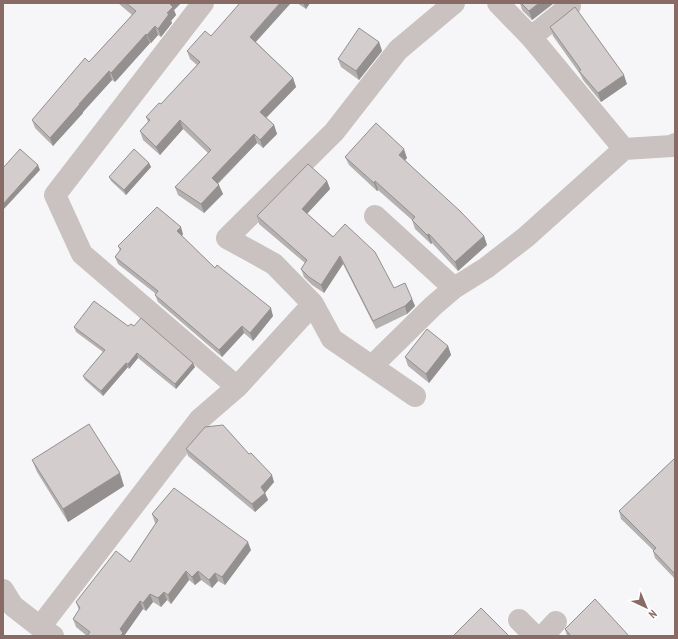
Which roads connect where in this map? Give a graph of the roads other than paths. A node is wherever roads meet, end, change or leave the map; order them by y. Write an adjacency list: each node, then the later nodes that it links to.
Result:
1 (203, 3): 12 (street)
2 (454, 3): 10 (street)
3 (498, 3): 5 (street)
4 (570, 6): 5 (street)
5 (531, 37): 7 (street)
6 (675, 144): 7 (street)
7 (624, 148): 9 (street)
8 (375, 216): 9 (street)
9 (454, 288): 11 (street)
10 (313, 304): 11 (street); 12 (street)
11 (372, 366): 13 (street)
12 (237, 387): 16 (street)
13 (415, 396)
14 (6, 606): 16 (street)
15 (519, 620): 17 (street)
16 (46, 632)
17 (535, 636)

